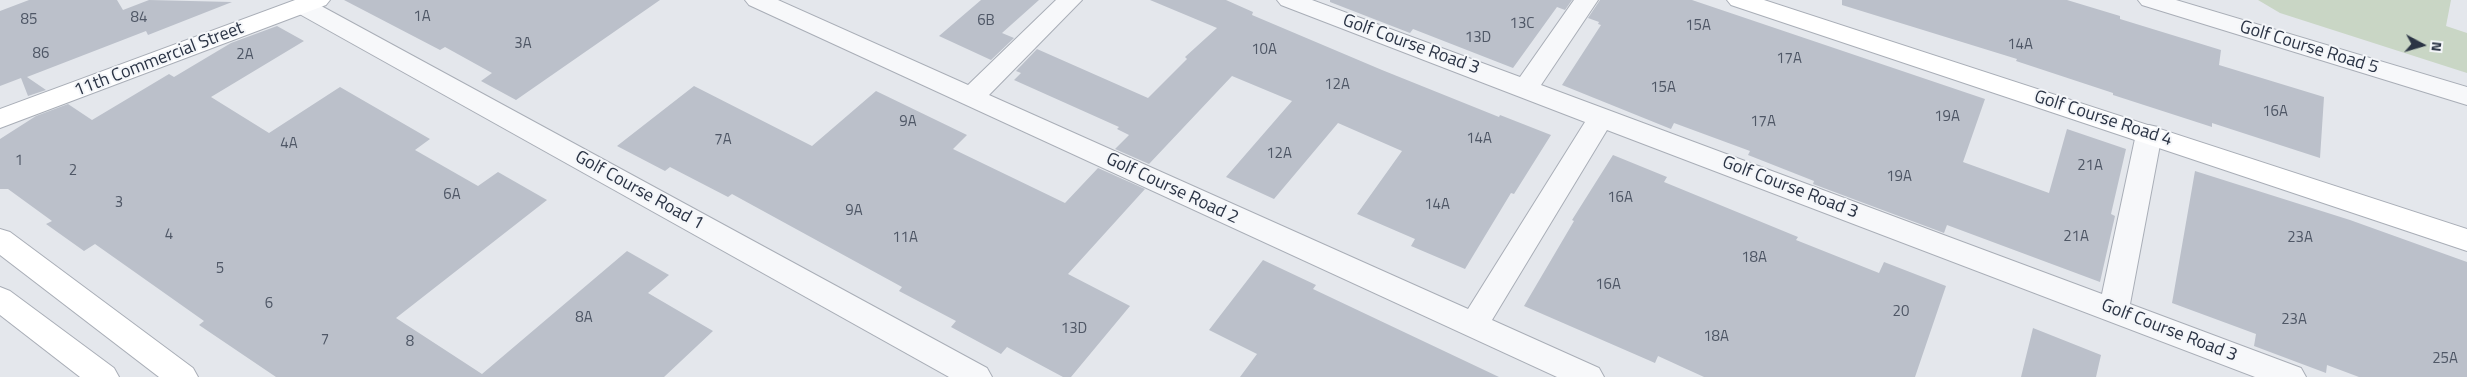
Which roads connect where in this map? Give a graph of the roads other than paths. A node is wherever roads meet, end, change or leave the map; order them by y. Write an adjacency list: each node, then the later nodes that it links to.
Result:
1 (756, 0): 10 (street, Golf Course Road 2)
2 (1070, 0): 10 (street)
3 (1289, 0): 8 (street, Golf Course Road 3)
4 (1586, 0): 8 (street)
5 (1739, 0): 13 (street, Golf Course Road 4)
6 (2150, 0): 9 (street, Golf Course Road 5)
7 (310, 3): 12 (street, 11th Commercial Street); 22 (street, Golf Course Road 1)
8 (1526, 88): 11 (street, Golf Course Road 3)
9 (2467, 96)
10 (972, 97): 18 (street, Golf Course Road 2)
11 (1602, 118): 17 (street, Golf Course Road 3); 18 (street)
12 (0, 119)
13 (2149, 134): 15 (street, Golf Course Road 4); 17 (street)
14 (0, 240): 21 (street)
15 (2467, 240)
16 (0, 300): 20 (street)
17 (2114, 309): 19 (street, Golf Course Road 3)
18 (1473, 326): 23 (street, Golf Course Road 2)
19 (2226, 365): 24 (street, Golf Course Road 3)
20 (103, 377)
21 (182, 377)
22 (976, 377)
23 (1588, 377)
24 (2290, 377)

